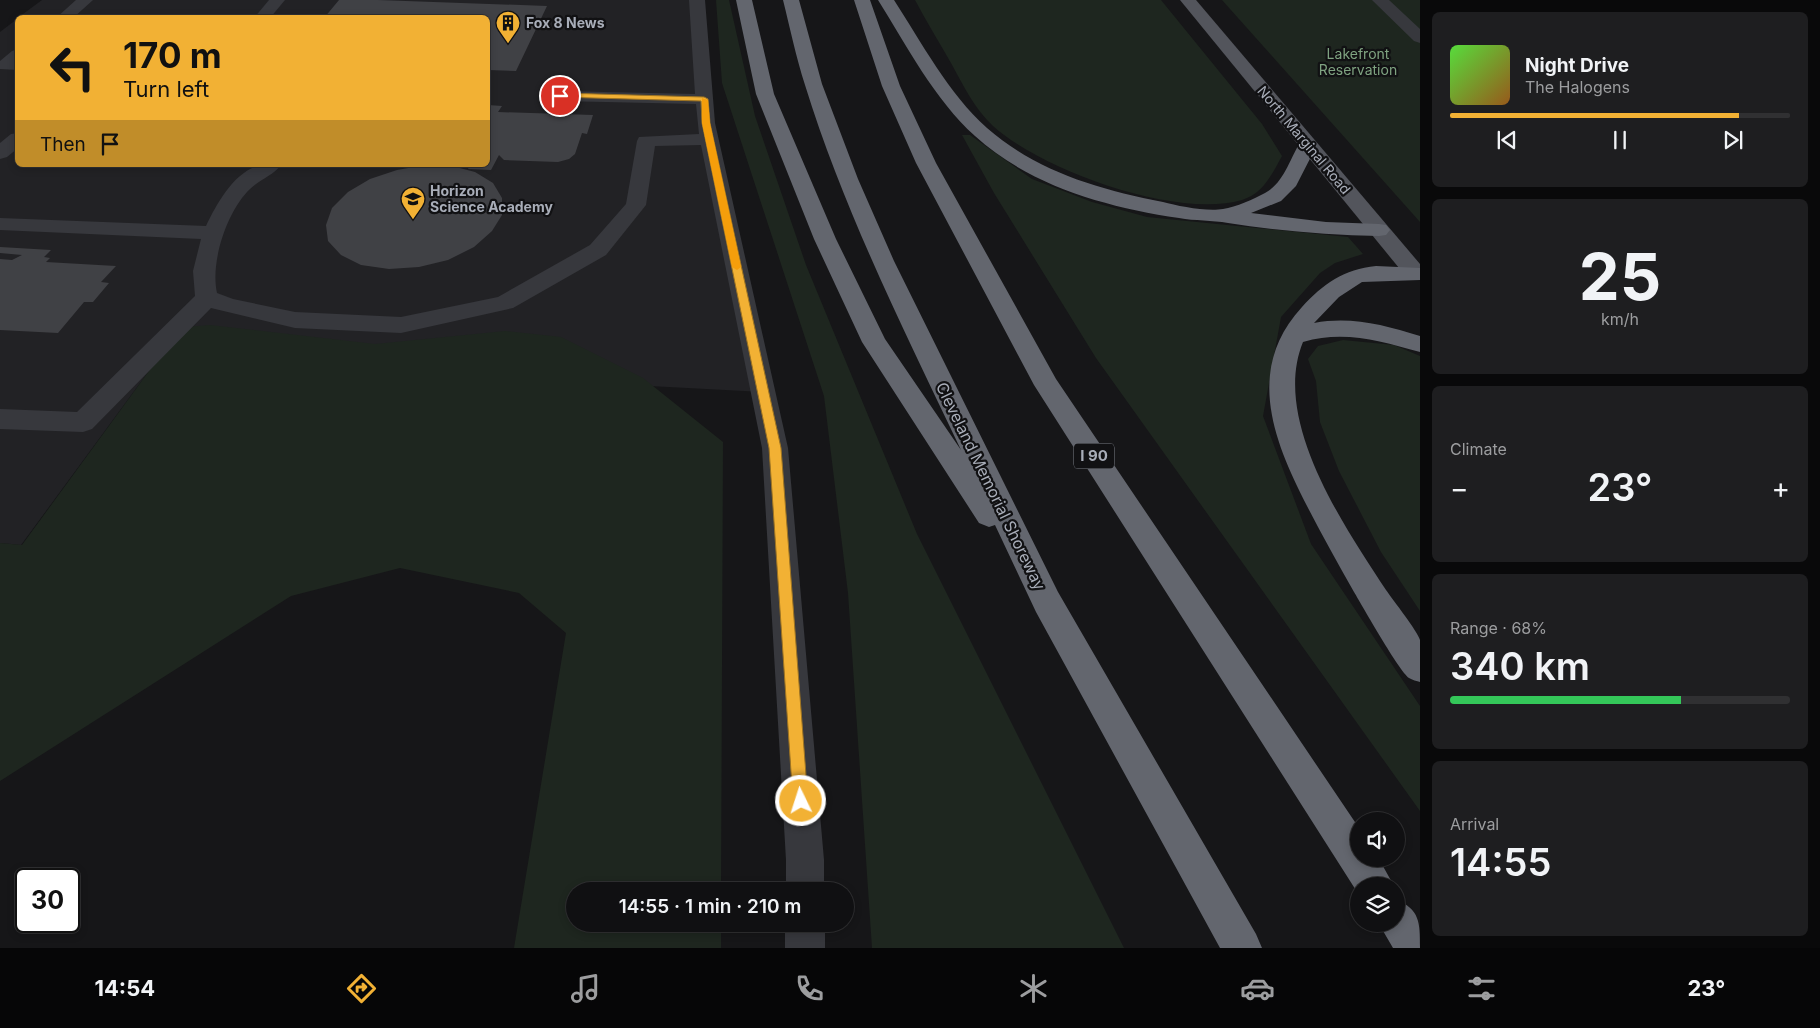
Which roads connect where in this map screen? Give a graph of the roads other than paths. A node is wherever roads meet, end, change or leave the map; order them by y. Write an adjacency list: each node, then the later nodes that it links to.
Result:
1 (85, 0): 10 (street)
2 (277, 0): 11 (street)
3 (697, 0): 16 (street)
4 (744, 0): 31 (highway)
5 (791, 0): 31 (highway, Cleveland Memorial Shoreway)
6 (862, 0): 33 (highway, I 90)
7 (886, 0): 22 (highway)
8 (1188, 0): 19 (main road, North Marginal Road)
9 (1380, 0): 12 (street)
10 (67, 15)
11 (264, 15)
12 (1420, 38)
13 (15, 56): 14 (street)
14 (15, 65)
15 (560, 96): 16 (street)
16 (704, 99): 17 (street)
17 (709, 139): 27 (street); 34 (street)
18 (15, 140): 20 (street)
19 (1308, 146): 22 (highway); 24 (main road, North Marginal Road)
20 (0, 153)
21 (268, 167): 25 (street)
22 (1224, 216): 24 (highway)
23 (0, 224): 25 (street)
24 (1379, 230): 26 (main road, North Marginal Road)
25 (212, 233): 27 (street)
26 (1418, 277): 28 (highway)
27 (207, 298): 30 (street)
28 (1292, 337): 29 (highway); 32 (highway)
29 (1420, 344)
30 (0, 419)
31 (1047, 602): 38 (highway, Cleveland Memorial Shoreway)
32 (1420, 667)
33 (1369, 877)
34 (805, 882)
35 (805, 932): 37 (street)
36 (1405, 932): 39 (highway)
37 (806, 948)
38 (1242, 948)
39 (1416, 948)

